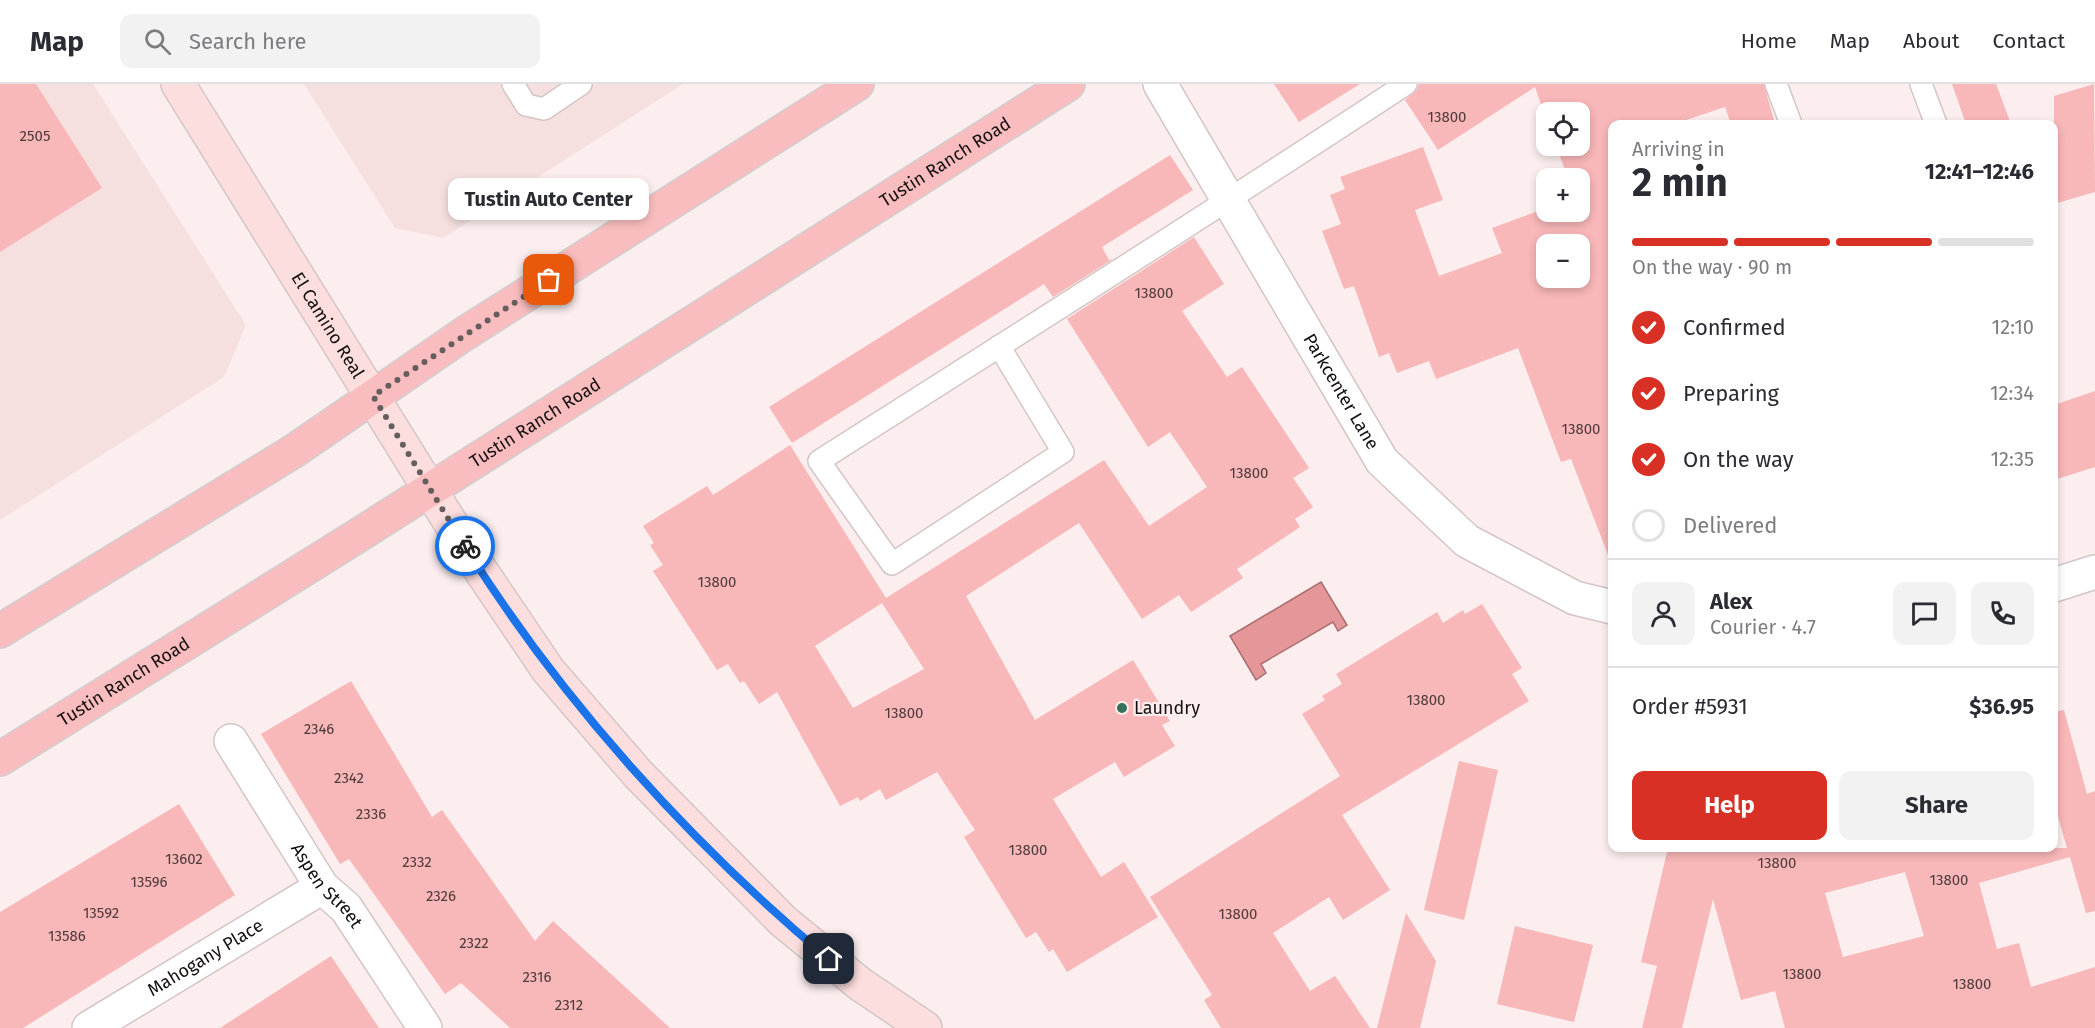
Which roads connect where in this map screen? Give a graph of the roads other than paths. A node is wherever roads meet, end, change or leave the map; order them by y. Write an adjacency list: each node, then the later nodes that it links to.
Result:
1 (178, 84): 14 (main road, El Camino Real)
2 (513, 84): 3 (lane)
3 (581, 84)
4 (857, 84): 14 (main road)
5 (1068, 84): 15 (main road, Tustin Ranch Road)
6 (1160, 84): 12 (street, Parkcenter Lane)
7 (1406, 84): 12 (lane)
8 (1776, 84): 10 (lane)
9 (1921, 84): 11 (lane)
10 (1790, 120)
11 (1934, 120)
12 (1230, 200): 13 (lane); 18 (street, Parkcenter Lane)
13 (999, 346): 13 (lane)
14 (373, 396): 15 (main road, El Camino Real); 19 (main road)
15 (430, 490): 21 (main road, Tustin Ranch Road); 25 (main road, El Camino Real)
16 (2095, 572): 17 (street)
17 (2058, 584)
18 (1608, 606)
19 (0, 631)
20 (231, 741): 22 (street, Aspen Street)
21 (0, 759)
22 (322, 887): 23 (street, Mahogany Place); 24 (street, Aspen Street)
23 (88, 1028)
24 (425, 1028)
25 (925, 1028)

